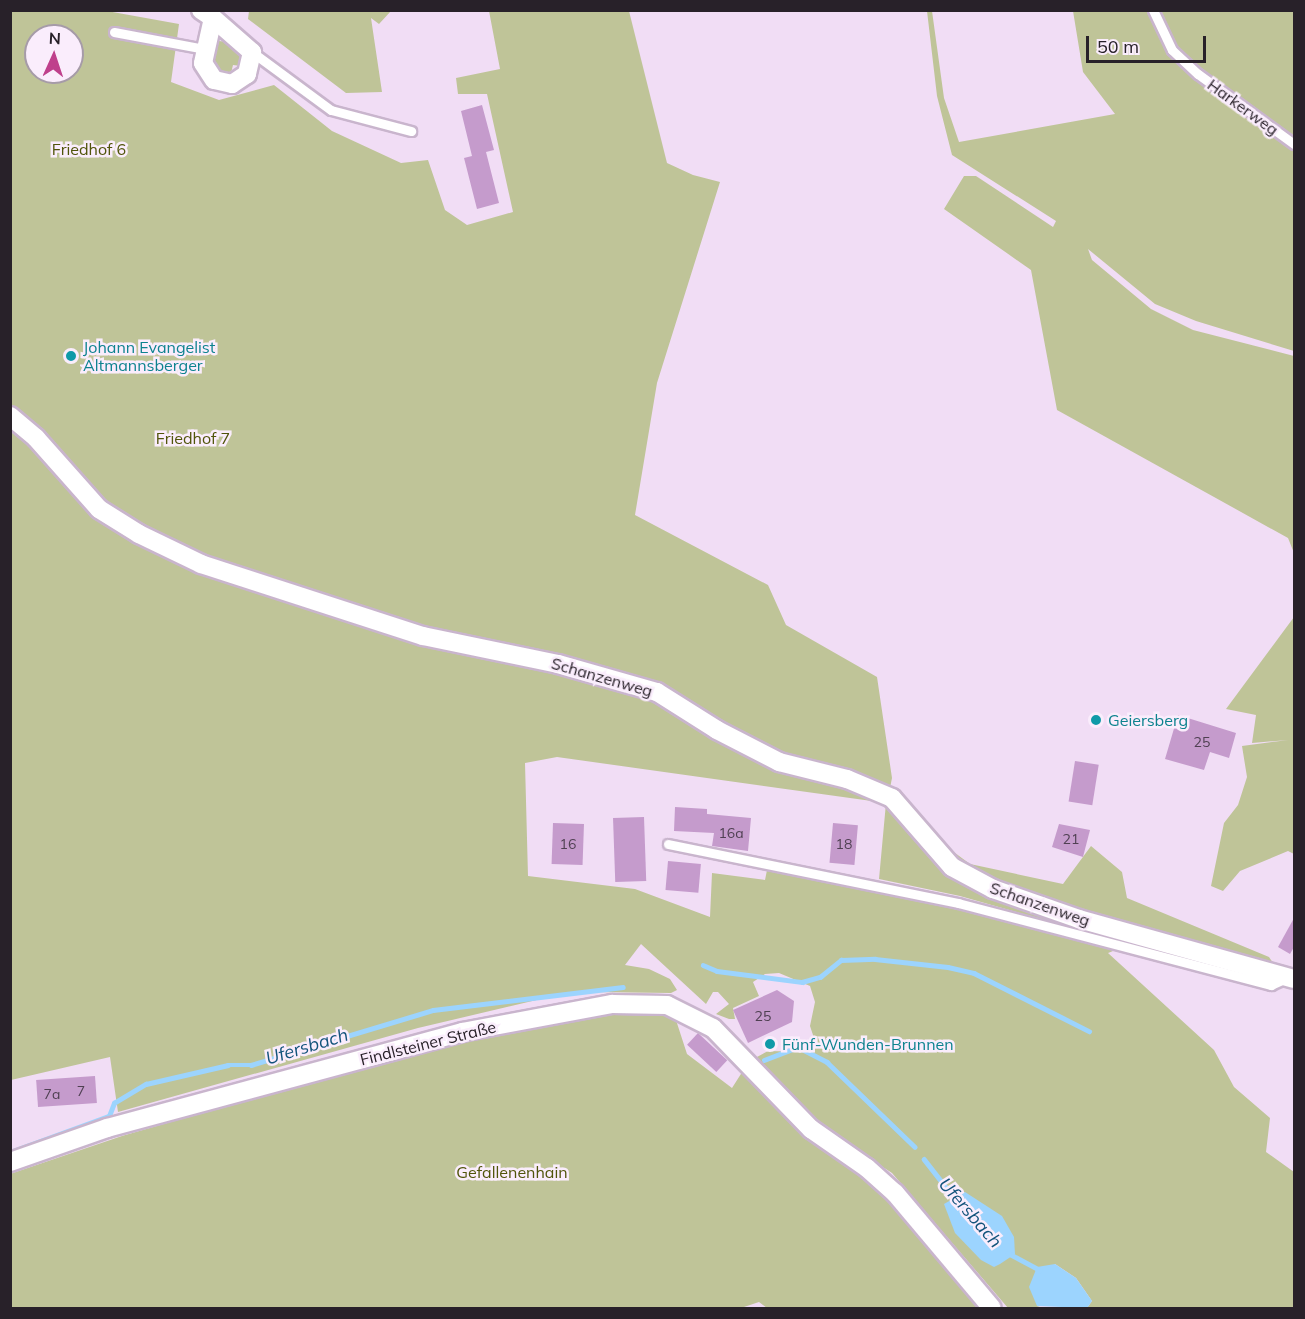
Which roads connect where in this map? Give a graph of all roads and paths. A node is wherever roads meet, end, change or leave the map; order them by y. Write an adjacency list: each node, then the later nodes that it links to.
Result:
1 (1153, 10): 7 (lane, Harkerweg)
2 (207, 14): 4 (street); 5 (street)
3 (114, 32): 4 (lane)
4 (205, 49): 5 (street)
5 (252, 52): 6 (lane)
6 (411, 130)
7 (1294, 144)
8 (10, 417): 10 (street, Schanzenweg)
9 (668, 843): 10 (lane)
10 (1289, 979)
11 (10, 1162): 12 (street, Findlsteiner Straße)
12 (992, 1308)

